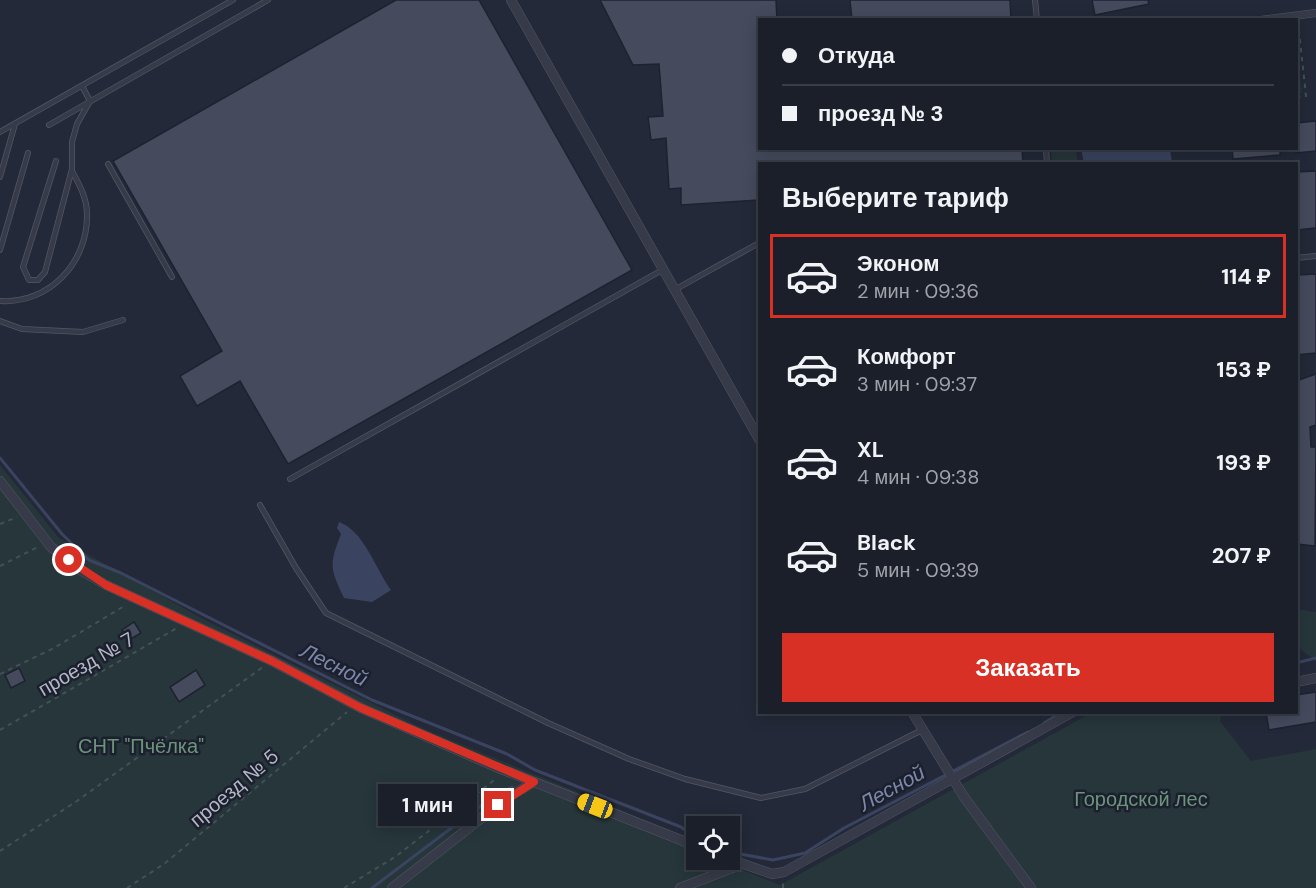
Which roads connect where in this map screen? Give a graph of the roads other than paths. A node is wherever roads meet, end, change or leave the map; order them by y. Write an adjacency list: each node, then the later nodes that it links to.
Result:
1 (233, 0): 8 (lane)
2 (268, 0): 9 (lane)
3 (511, 0): 22 (street)
4 (1035, 0): 6 (lane)
5 (1316, 13): 7 (street)
6 (1037, 18)
7 (1275, 18)
8 (82, 86): 9 (lane); 10 (lane)
9 (90, 101): 11 (lane); 16 (lane)
10 (15, 124): 12 (lane); 17 (lane)
11 (49, 125)
12 (0, 132)
13 (28, 153): 19 (lane)
14 (56, 161): 16 (lane)
15 (108, 164): 23 (lane)
16 (72, 169): 25 (lane)
17 (0, 177)
18 (758, 244): 24 (lane)
19 (0, 250)
20 (1316, 256): 21 (lane)
21 (1298, 258)
22 (664, 269): 24 (street); 29 (lane)
23 (171, 277)
24 (676, 289): 28 (street)
25 (0, 301)
26 (123, 320): 27 (lane)
27 (0, 321)
28 (758, 437)
29 (290, 479)
30 (0, 481): 38 (street)
31 (260, 505): 36 (lane)
32 (1316, 678): 33 (street)
33 (1298, 682)
34 (913, 714): 36 (street)
35 (1069, 714): 37 (street)
36 (922, 730): 37 (street)
37 (953, 779): 40 (street); 44 (street)
38 (534, 782): 39 (street); 42 (street)
39 (686, 842)
40 (740, 865)
41 (727, 870): 43 (street)
42 (392, 888)
43 (680, 888)
44 (1031, 888)

